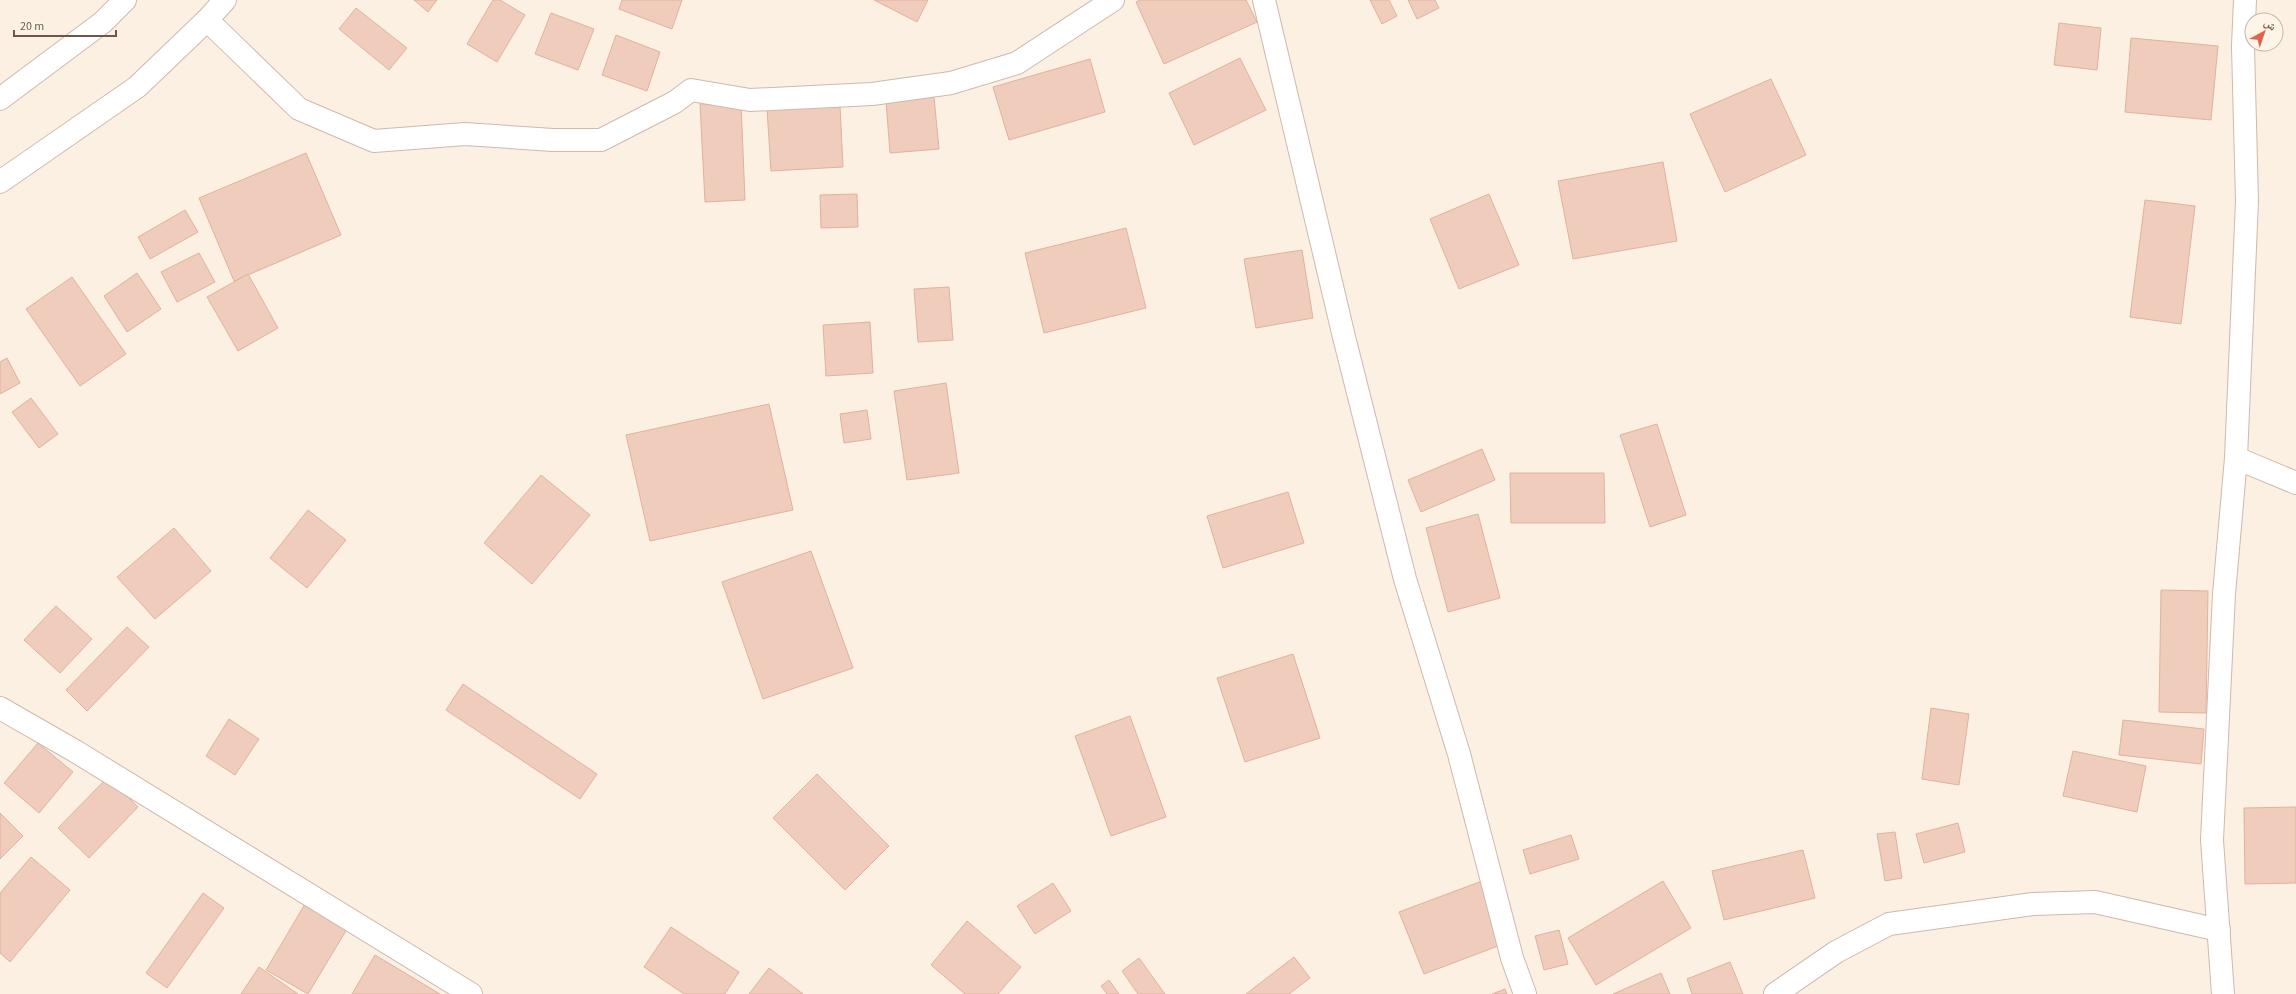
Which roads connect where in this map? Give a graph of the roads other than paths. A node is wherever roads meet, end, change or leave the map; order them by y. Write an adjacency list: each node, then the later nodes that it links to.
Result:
1 (125, 0): 7 (street)
2 (225, 0): 6 (street)
3 (1113, 0): 6 (street)
4 (1264, 0): 14 (street)
5 (2245, 0): 9 (street)
6 (207, 20): 8 (street)
7 (0, 99)
8 (0, 182)
9 (2236, 458): 10 (street); 12 (street)
10 (2296, 483)
11 (0, 708): 13 (street)
12 (2218, 930): 15 (street); 16 (street)
13 (471, 994)
14 (1525, 994)
15 (1775, 994)
16 (2223, 994)

